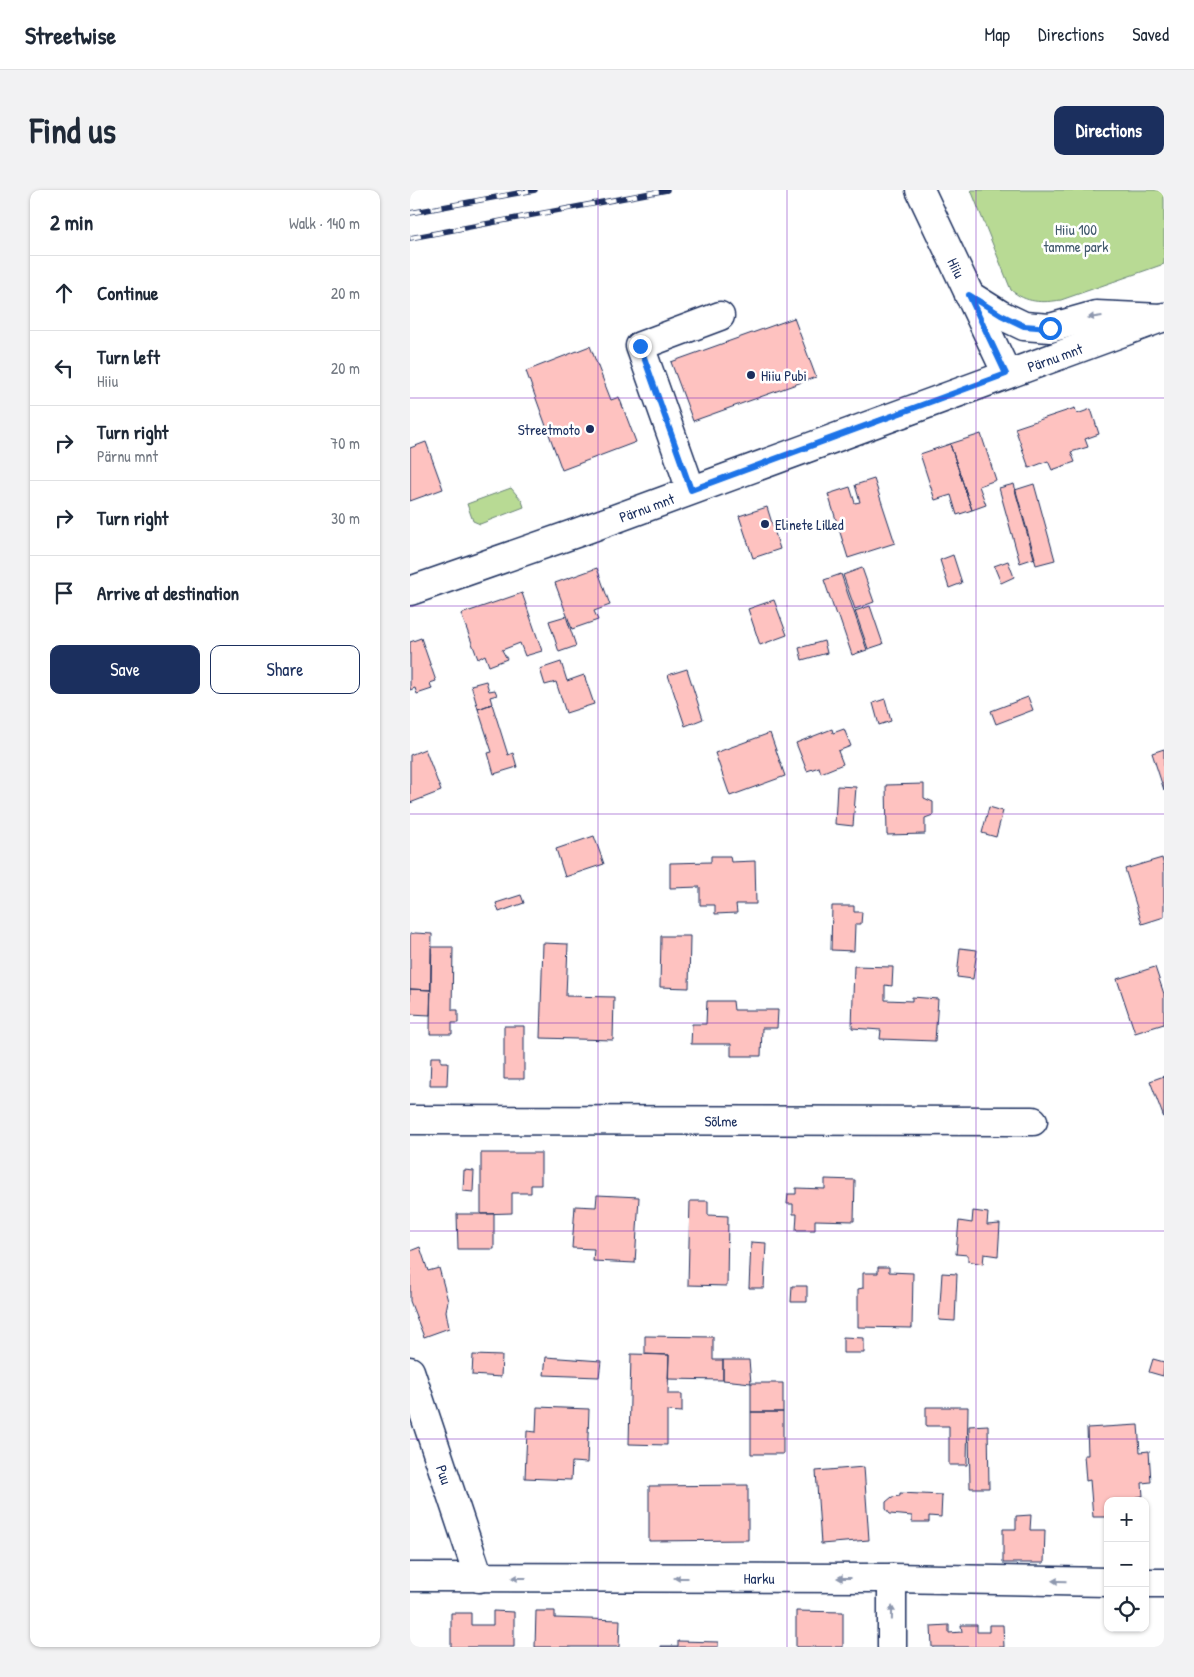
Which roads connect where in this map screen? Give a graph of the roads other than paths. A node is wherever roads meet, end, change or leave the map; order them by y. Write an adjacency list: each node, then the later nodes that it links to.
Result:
1 (920, 190): 2 (street, Hiiu)
2 (969, 295): 4 (street, one-way to 2); 5 (street, Hiiu)
3 (720, 316): 6 (street)
4 (1162, 317): 5 (street, Pärnu mnt)
5 (1006, 374): 6 (street, Pärnu mnt)
6 (691, 490): 7 (street, Pärnu mnt)
7 (410, 591)
8 (410, 1120): 9 (street, Sõlme)
9 (1033, 1121)
10 (410, 1371): 12 (street, Puu)
11 (410, 1577): 12 (street, Harku)
12 (479, 1578): 13 (street, Harku, one-way to 12)
13 (892, 1578): 14 (street, Harku, one-way to 13); 17 (street, one-way to 13)
14 (1104, 1582)
15 (1149, 1583): 16 (street)
16 (1164, 1583)
17 (892, 1647)

